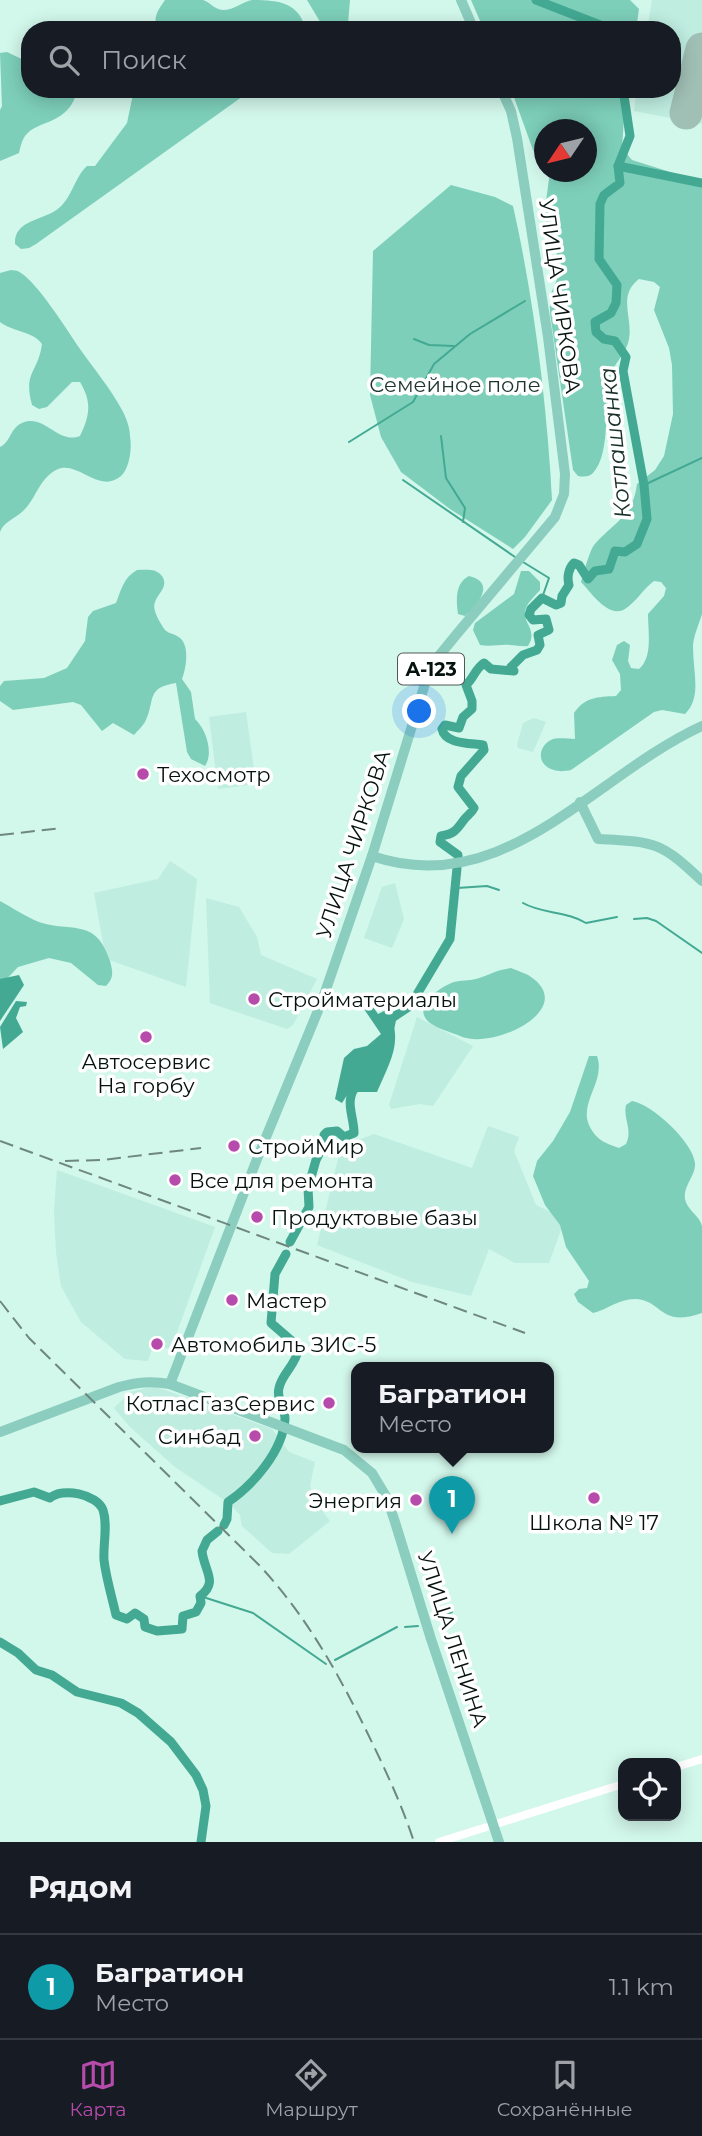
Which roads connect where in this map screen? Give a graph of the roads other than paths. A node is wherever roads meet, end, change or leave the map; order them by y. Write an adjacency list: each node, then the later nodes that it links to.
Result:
1 (461, 0): 2 (main road)
2 (470, 21)
3 (505, 98): 6 (main road, УЛИЦА ЧИРКОВА / А-123)
4 (702, 726): 5 (main road)
5 (580, 802): 6 (main road); 7 (main road)
6 (372, 856): 8 (main road, УЛИЦА ЧИРКОВА)
7 (702, 881)
8 (170, 1384): 9 (main road, УЛИЦА ЛЕНИНА); 13 (main road, УЛИЦА ЛЕНИНА)
9 (0, 1432)
10 (702, 1759): 11 (street)
11 (681, 1765)
12 (618, 1786): 13 (street)
13 (493, 1824): 14 (street); 15 (main road, УЛИЦА ЛЕНИНА)
14 (439, 1842)
15 (499, 1842)

